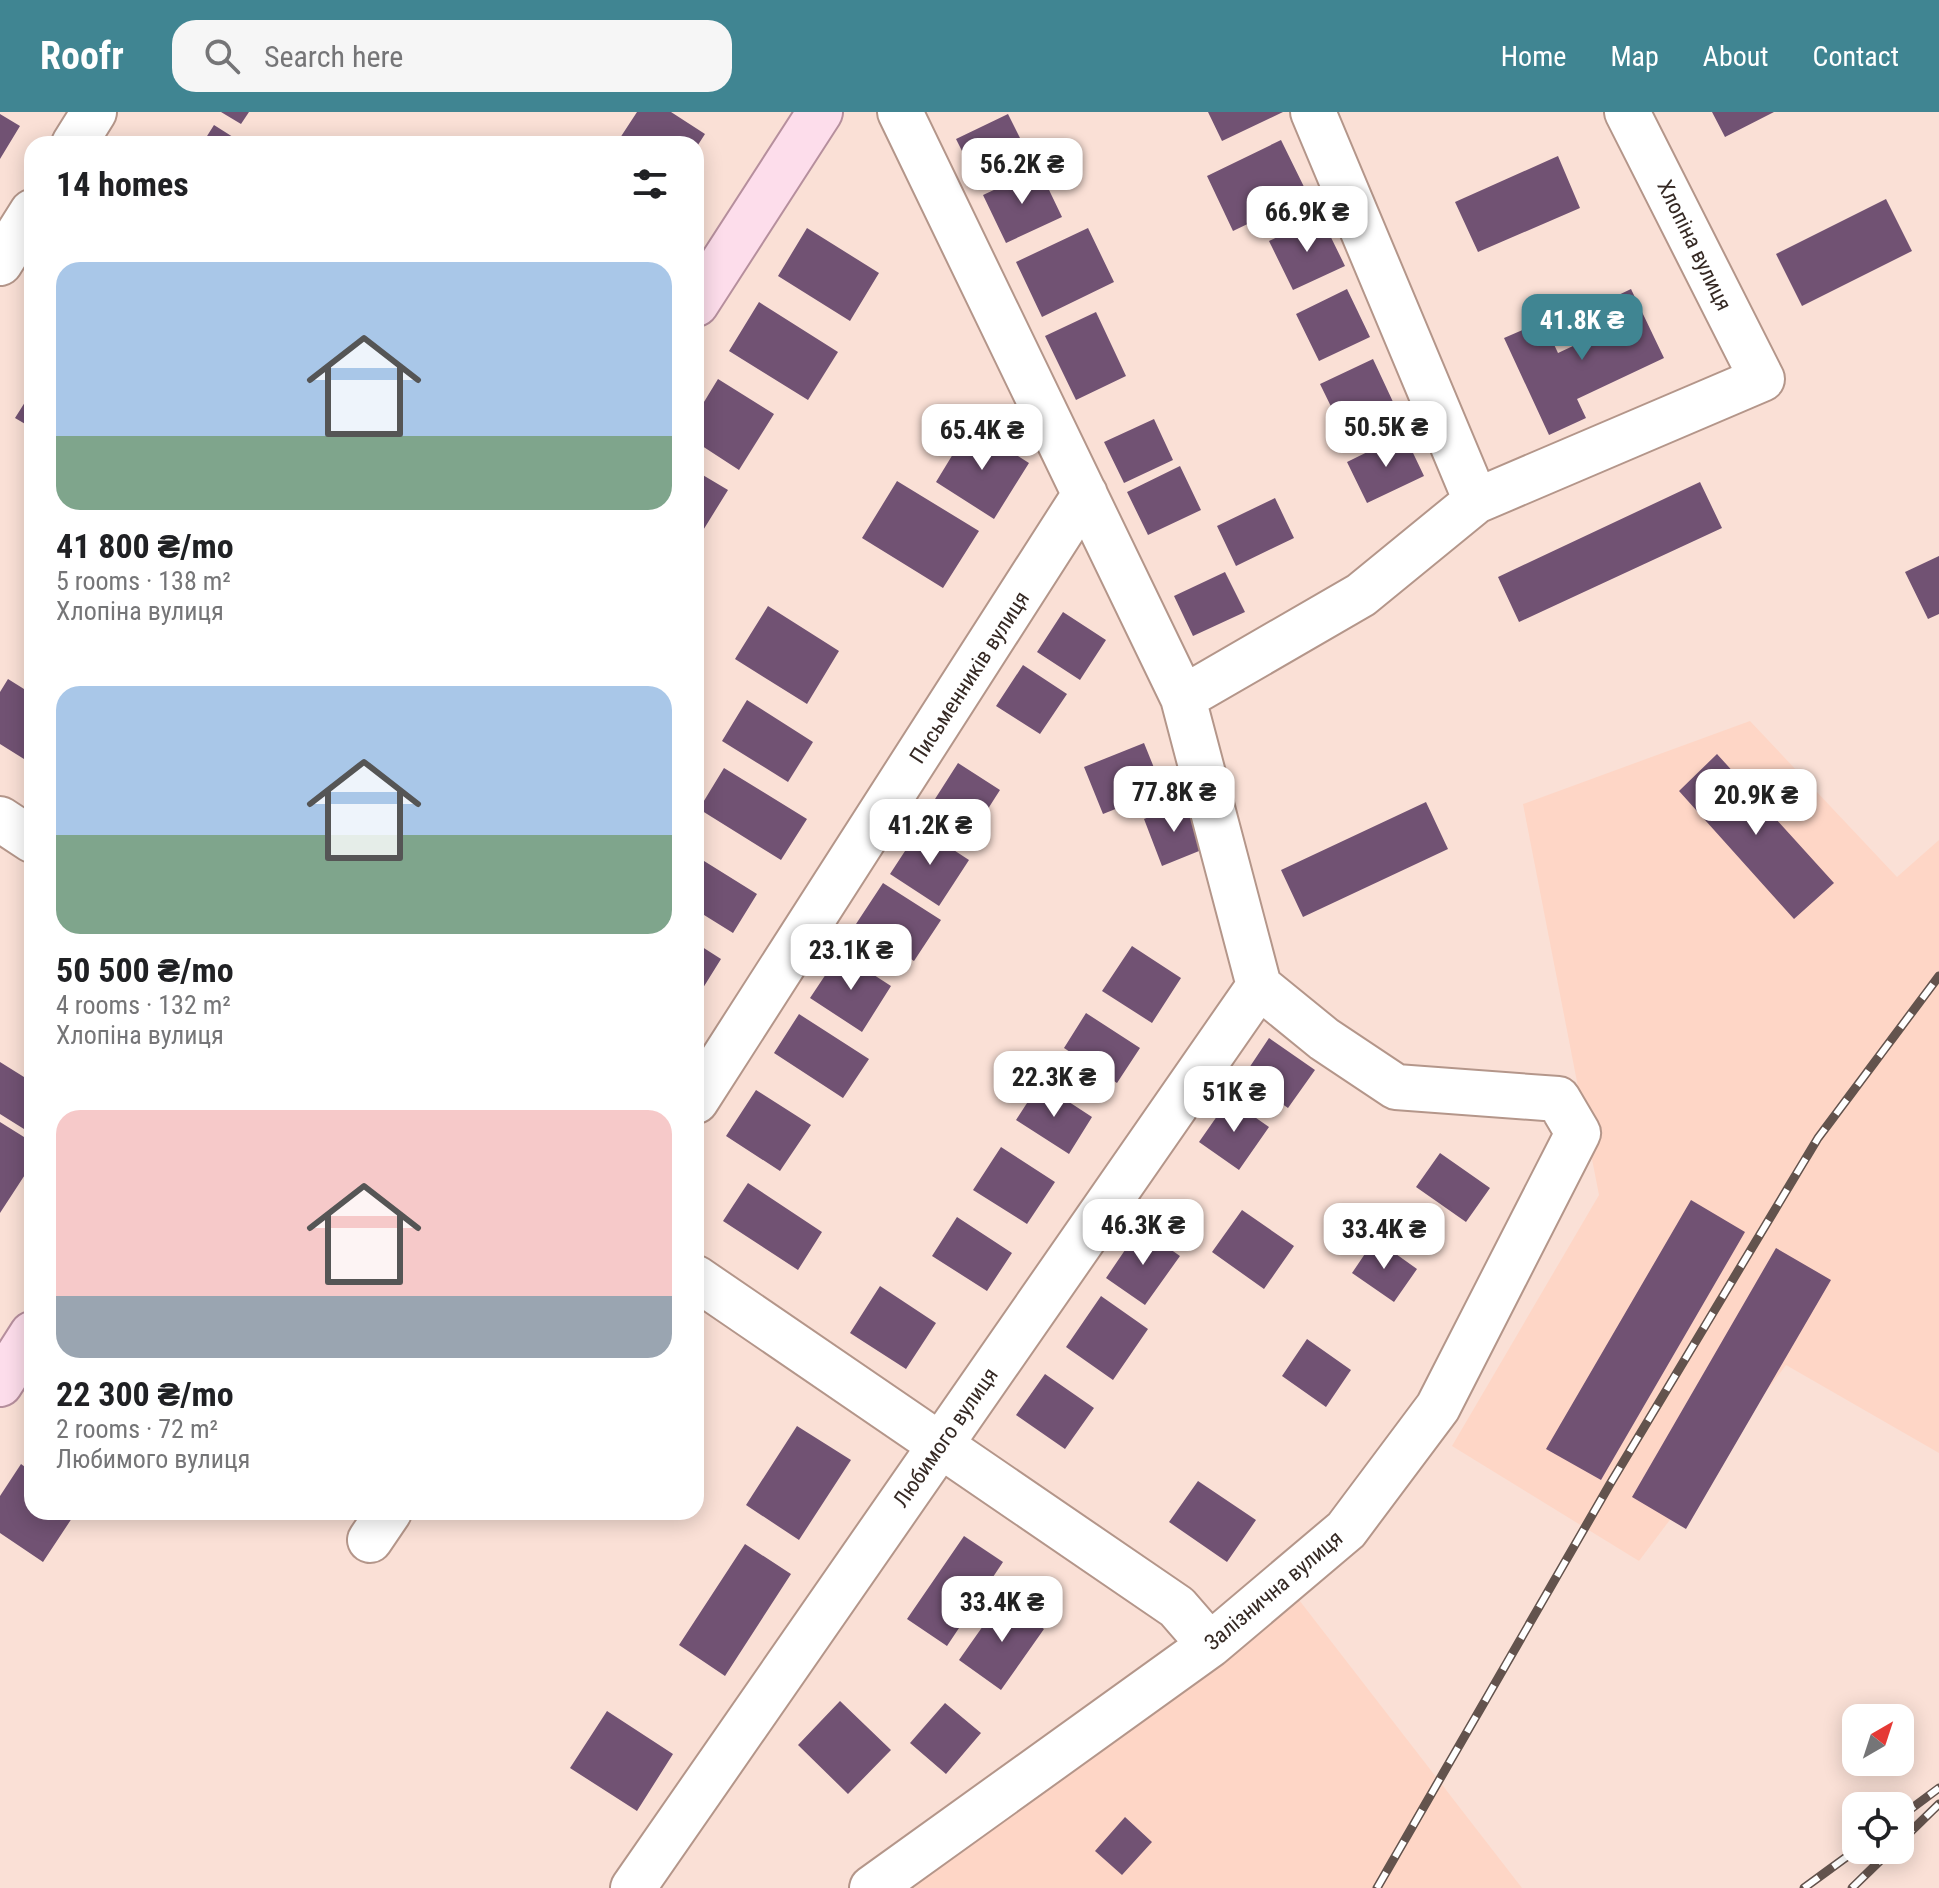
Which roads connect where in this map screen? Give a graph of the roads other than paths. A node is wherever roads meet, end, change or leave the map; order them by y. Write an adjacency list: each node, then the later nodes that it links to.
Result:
1 (94, 112): 6 (street)
2 (820, 112): 9 (main road)
3 (900, 112): 10 (street)
4 (1313, 112): 11 (street)
5 (1627, 112): 11 (street, Хлопіна вулиця)
6 (79, 136)
7 (24, 225): 8 (street)
8 (0, 263)
9 (704, 292)
10 (1085, 494): 12 (street); 16 (street, Письменників вулиця)
11 (1476, 501): 12 (street)
12 (1183, 698): 15 (street)
13 (0, 819): 14 (street)
14 (24, 835)
15 (1259, 986): 20 (street, Любимого вулиця); 21 (street, Залізнична вулиця)
16 (704, 1089)
17 (704, 1283): 20 (street)
18 (24, 1346): 19 (main road)
19 (0, 1384)
20 (941, 1443): 21 (street); 22 (street, Любимого вулиця)
21 (1210, 1645): 23 (street, Залізнична вулиця)
22 (633, 1888)
23 (872, 1888)

